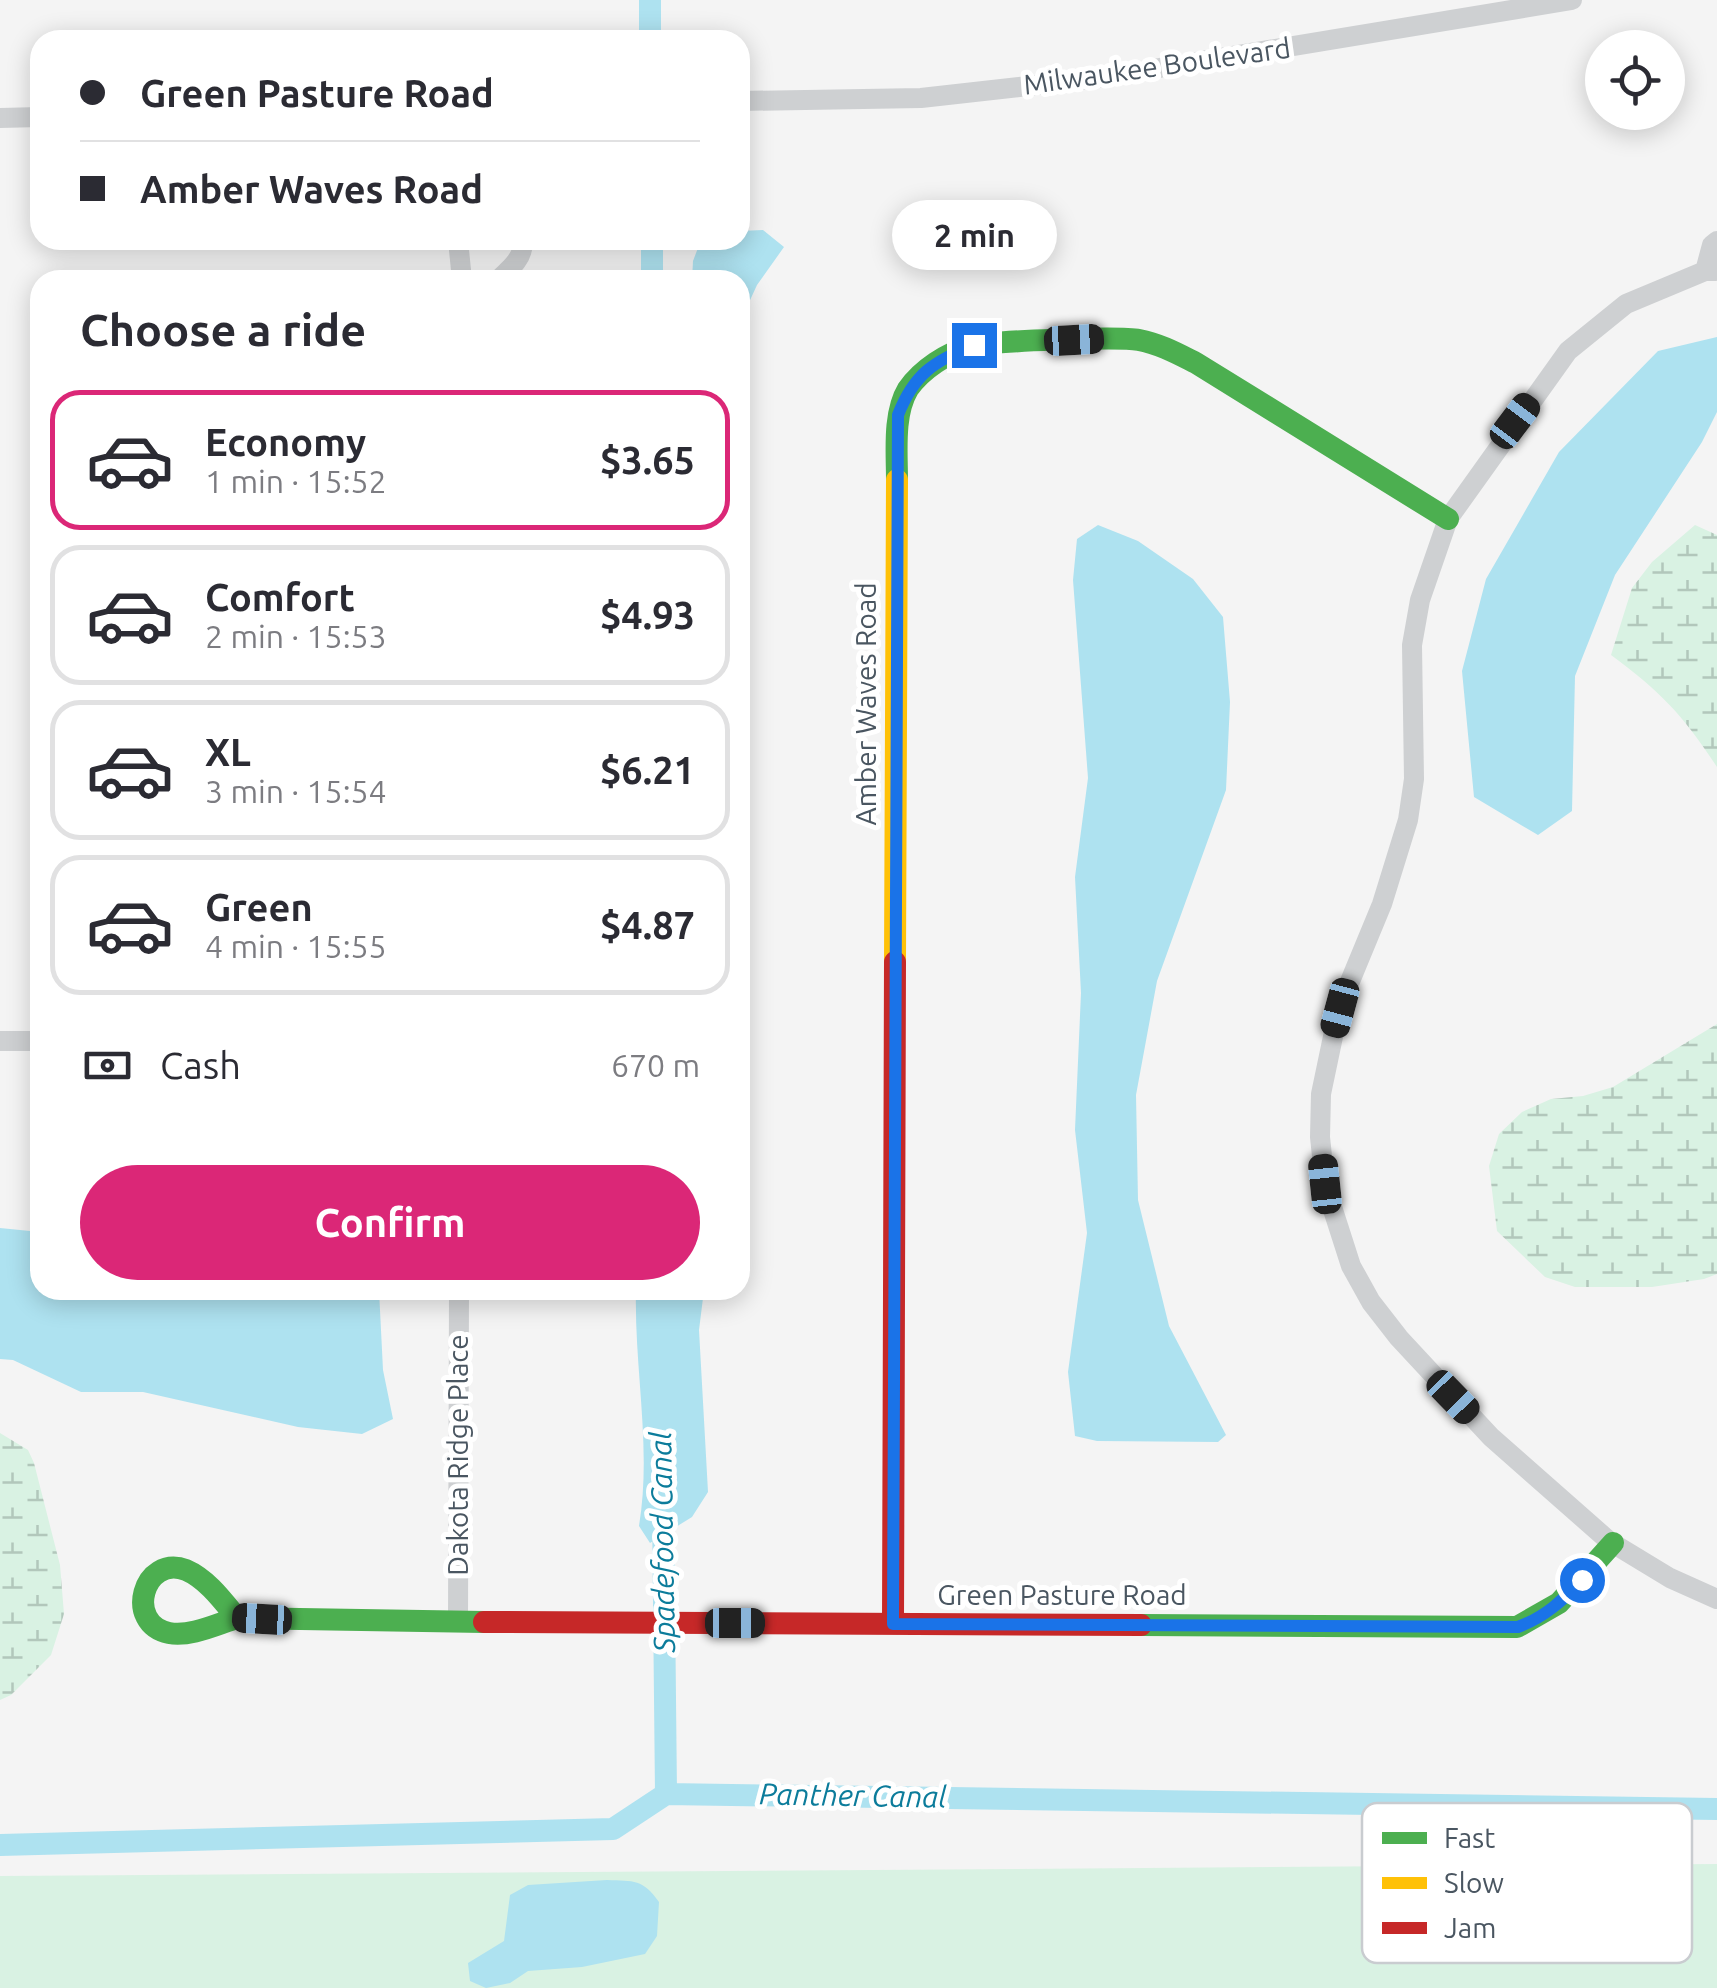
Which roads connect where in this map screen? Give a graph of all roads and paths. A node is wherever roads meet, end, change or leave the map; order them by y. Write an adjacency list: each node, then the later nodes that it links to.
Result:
1 (1572, 0): 2 (street, Milwaukee Boulevard)
2 (750, 101)
3 (0, 118): 4 (street)
4 (30, 118)
5 (1717, 241): 6 (street)
6 (1711, 271): 7 (street)
7 (1448, 520): 11 (street); 15 (street, Amber Waves Road)
8 (0, 1041): 9 (street)
9 (30, 1041)
10 (459, 1300): 14 (street, Dakota Ridge Place)
11 (1613, 1543): 12 (street); 15 (street, Green Pasture Road)
12 (1717, 1599)
13 (238, 1618): 14 (street, Green Pasture Road)
14 (458, 1621): 15 (street, Green Pasture Road)
15 (893, 1624)

